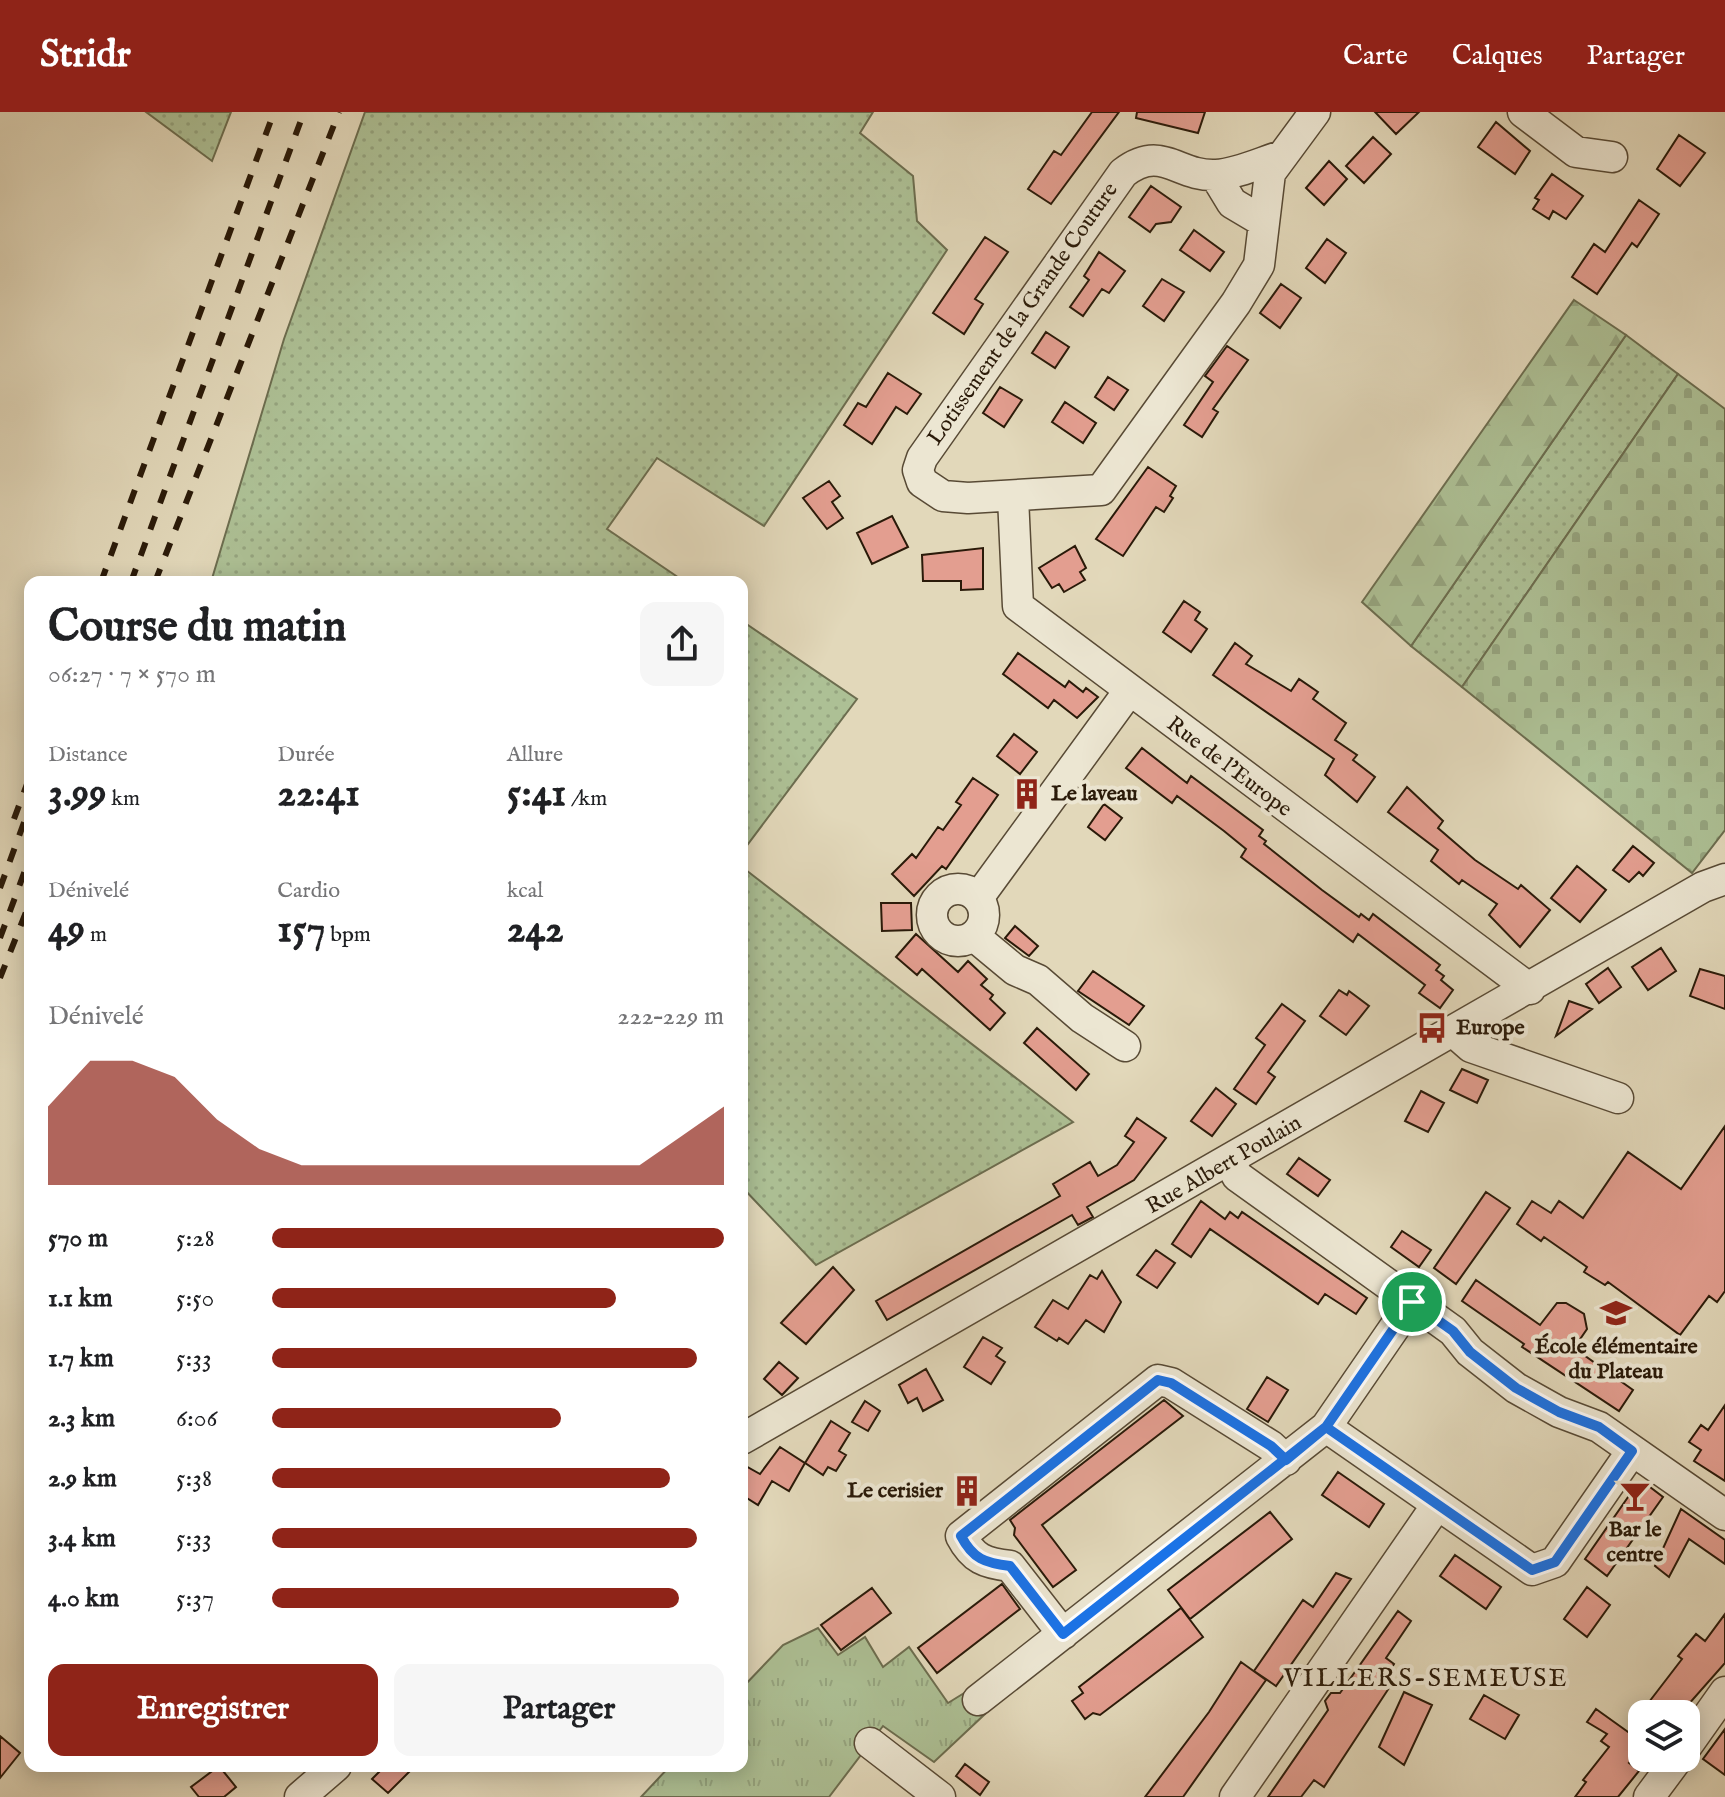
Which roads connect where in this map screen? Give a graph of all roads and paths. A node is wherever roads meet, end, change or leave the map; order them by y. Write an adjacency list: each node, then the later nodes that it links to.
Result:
1 (1315, 112): 3 (street, Lotissement de la Grande Couture)
2 (1523, 112): 4 (street)
3 (1282, 156): 5 (street); 6 (street, Lotissement de la Grande Couture)
4 (1612, 157)
5 (1215, 175): 6 (street); 7 (street, Lotissement de la Grande Couture)
6 (1264, 222): 7 (street, Lotissement de la Grande Couture)
7 (1013, 497): 8 (street, Rue de l'Europe)
8 (1129, 691): 10 (street); 12 (street, Rue de l'Europe)
9 (1714, 883): 12 (street, Rue Albert Poulain)
10 (978, 898): 11 (street); 11 (street)
11 (974, 936): 14 (street)
12 (1530, 989): 13 (street, Rue Albert Poulain)
13 (1455, 1033): 15 (street); 16 (street, Rue Albert Poulain)
14 (1125, 1046)
15 (1618, 1098)
16 (1231, 1161): 17 (street); 19 (street, Rue Albert Poulain)
17 (1412, 1302): 18 (street); 20 (street)
18 (1326, 1427): 21 (street); 22 (street)
19 (748, 1436)
20 (1632, 1451): 22 (street); 23 (street)
21 (1286, 1460): 24 (street); 24 (street)
22 (1437, 1505): 33 (street)
23 (1725, 1515)
24 (1063, 1634): 26 (street)
25 (1725, 1692): 27 (street)
26 (978, 1700)
27 (1700, 1727)
28 (870, 1743): 32 (street)
29 (329, 1772): 31 (street)
30 (1668, 1772): 34 (street)
31 (300, 1797)
32 (940, 1797)
33 (1235, 1797)
34 (1649, 1797)

